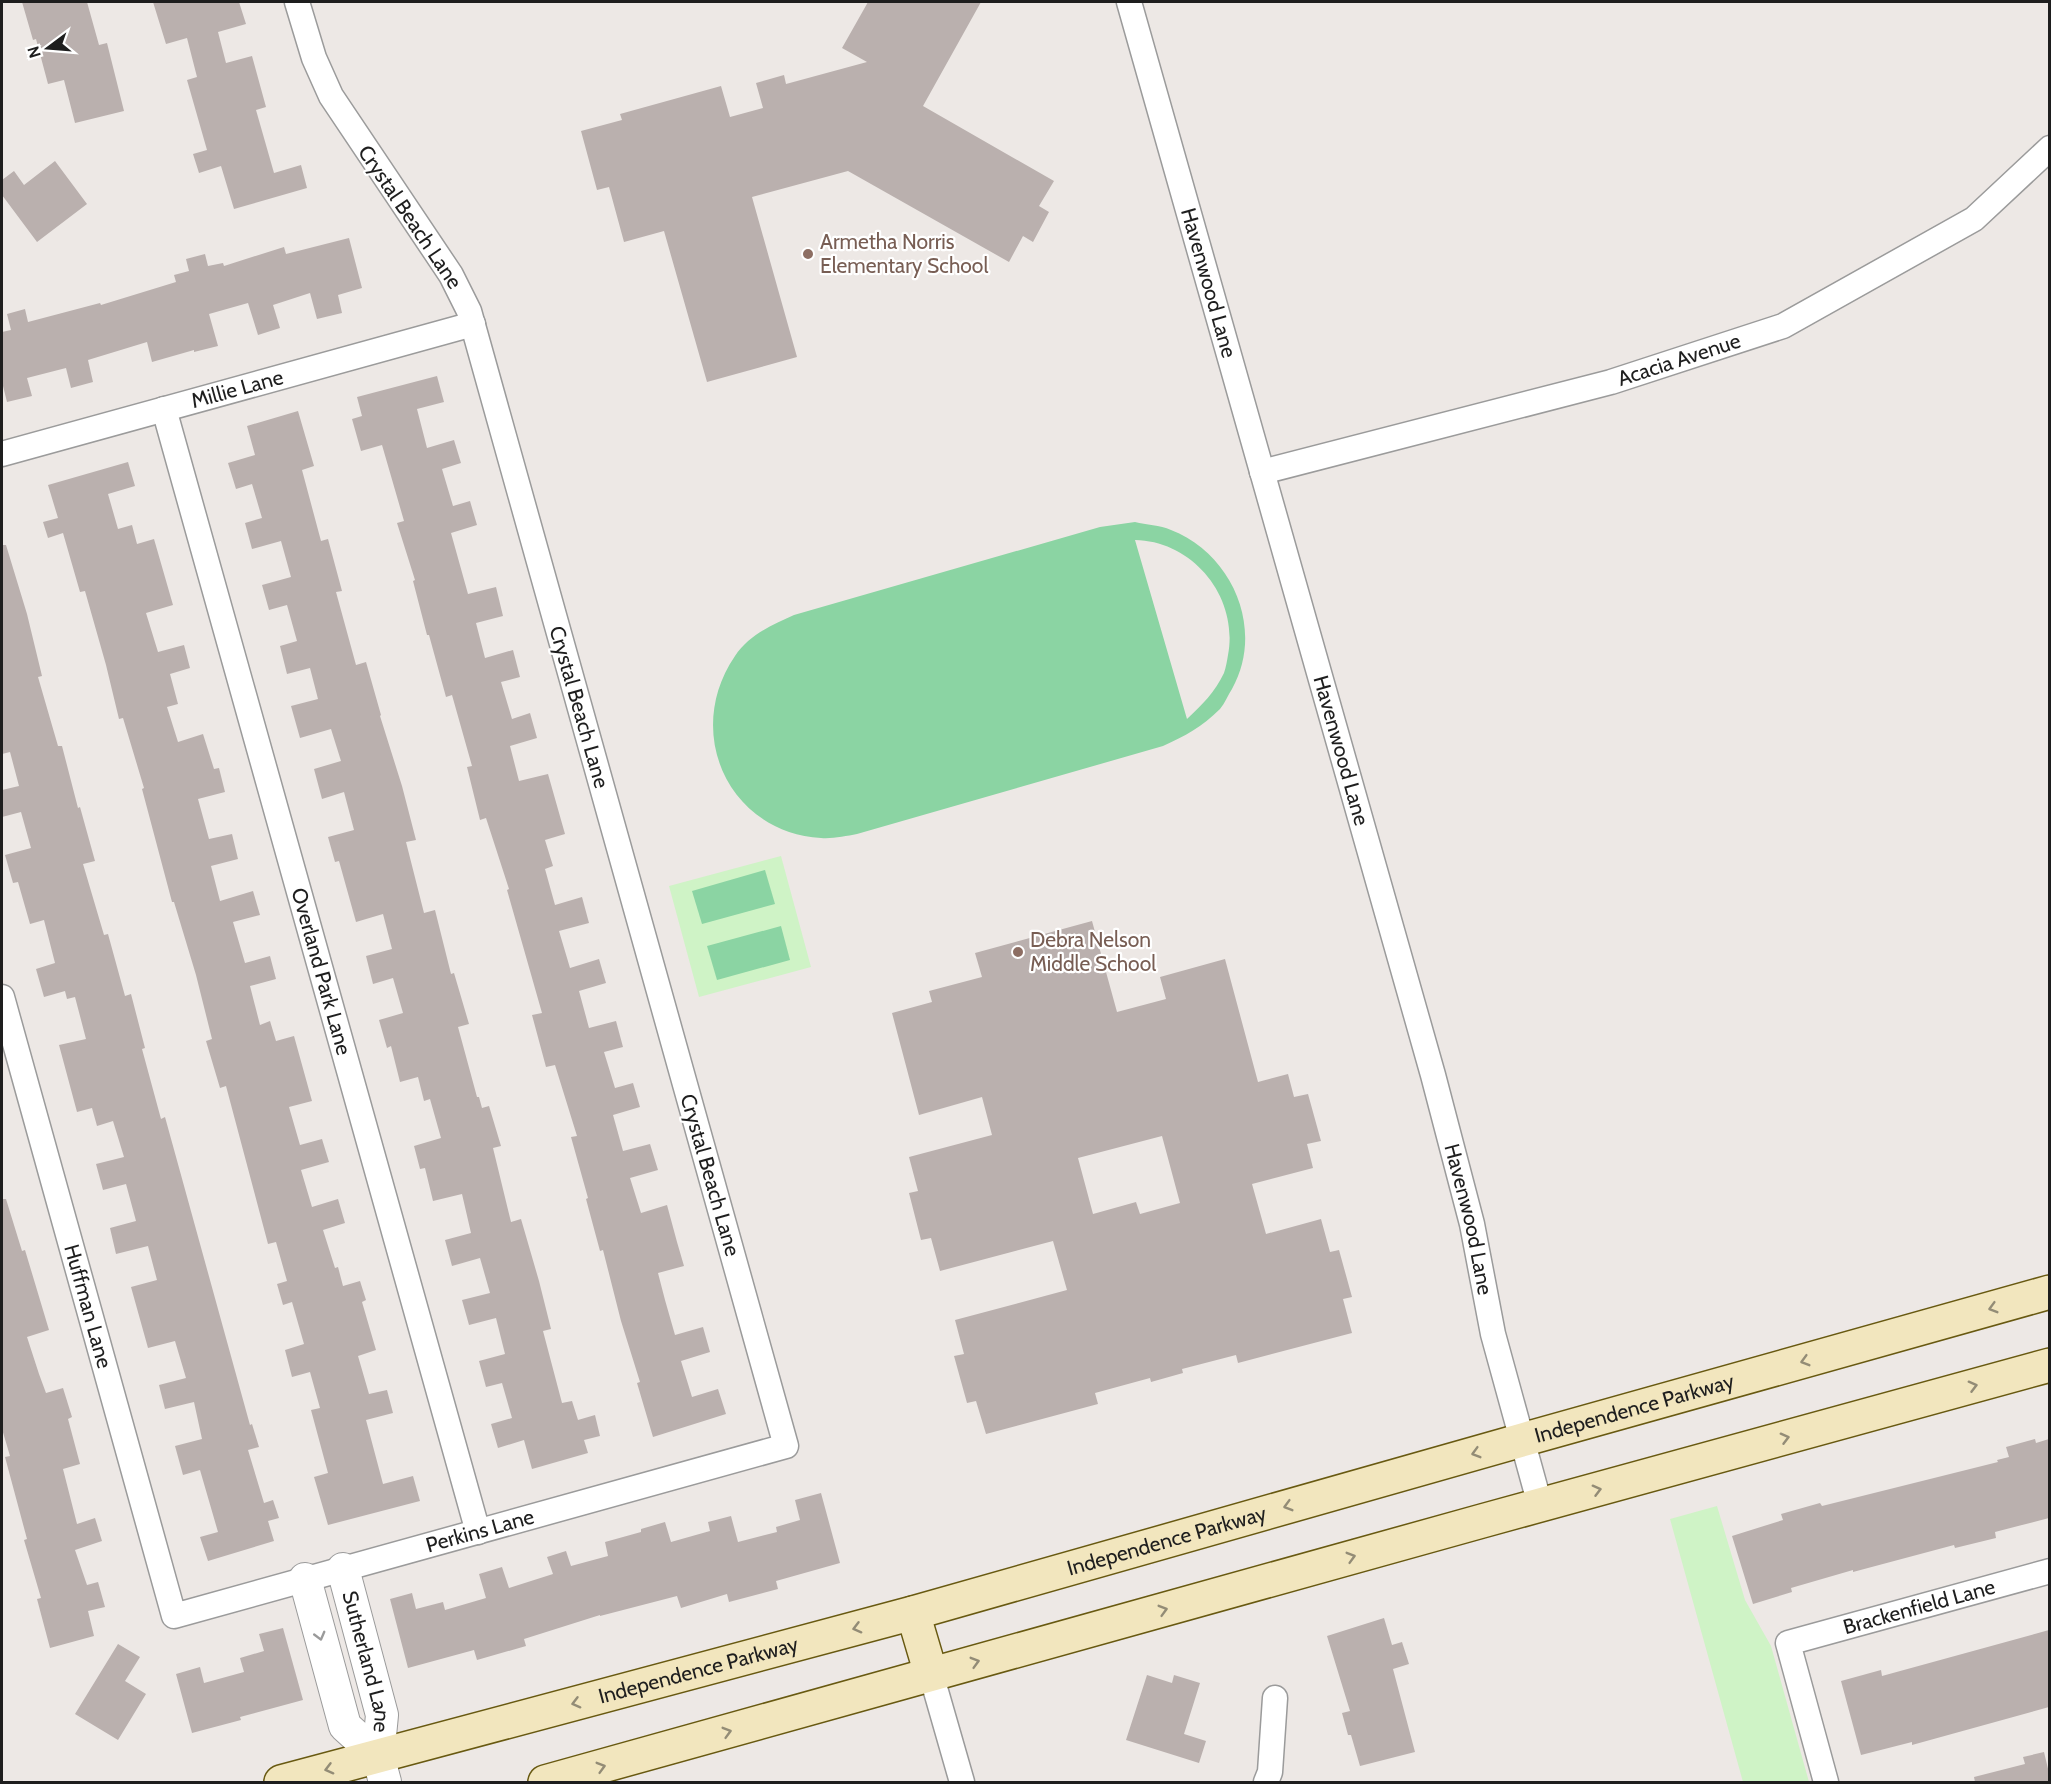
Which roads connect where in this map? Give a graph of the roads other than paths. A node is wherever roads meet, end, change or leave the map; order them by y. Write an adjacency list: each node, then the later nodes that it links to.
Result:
1 (300, 2): 4 (street, Crystal Beach Lane)
2 (1129, 2): 7 (street, Havenwood Lane)
3 (2049, 148): 7 (street, Acacia Avenue)
4 (473, 324): 5 (street, Millie Lane); 12 (street, Crystal Beach Lane)
5 (164, 410): 6 (street, Millie Lane); 14 (street, Overland Park Lane)
6 (2, 454)
7 (1263, 472): 11 (street, Havenwood Lane)
8 (2, 997): 19 (street, Huffman Lane)
9 (2049, 1292): 11 (main road, Independence Parkway, one-way to 11)
10 (2049, 1365): 13 (main road, one-way to 10)
11 (1522, 1440): 13 (street, Havenwood Lane); 18 (main road, Independence Parkway, one-way to 18)
12 (786, 1446): 14 (street, Perkins Lane)
13 (1540, 1505): 20 (main road, one-way to 13)
14 (478, 1532): 15 (street, Perkins Lane)
15 (343, 1569): 17 (street, Perkins Lane); 22 (street, Sutherland Lane)
16 (2049, 1570): 27 (street, Brackenfield Lane)
17 (305, 1579): 19 (street, Perkins Lane); 22 (street, Sutherland Lane, one-way to 22)
18 (913, 1613): 20 (main road); 22 (main road, Independence Parkway, one-way to 22)
19 (174, 1616)
20 (931, 1674): 24 (main road, one-way to 20); 25 (street)
21 (1275, 1698): 26 (street)
22 (381, 1769): 23 (main road, Independence Parkway, one-way to 23)
23 (281, 1782)
24 (545, 1782)
25 (962, 1782)
26 (1266, 1782)
27 (1826, 1782)

